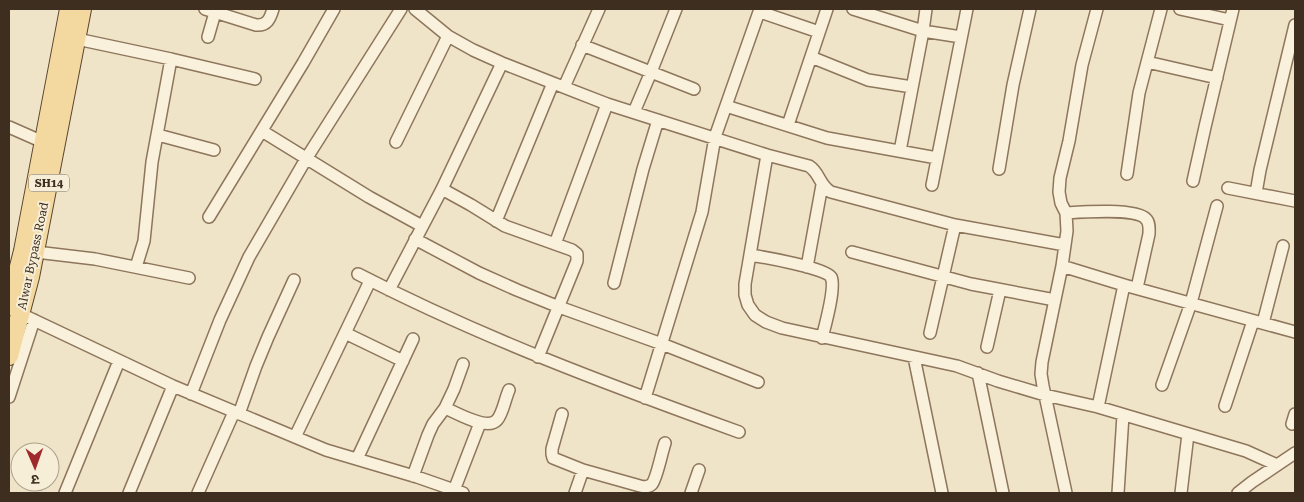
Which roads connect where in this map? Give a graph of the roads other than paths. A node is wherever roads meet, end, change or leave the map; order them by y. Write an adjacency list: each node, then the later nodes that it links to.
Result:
1 (69, 9): 49 (main road, Alwar Bypass Road / SH14)
2 (82, 9): 28 (main road, Alwar Bypass Road / SH14)
3 (273, 9): 18 (street)
4 (334, 9): 46 (street)
5 (401, 9): 55 (street)
6 (415, 9): 20 (street)
7 (599, 9): 29 (street)
8 (676, 9): 34 (street)
9 (827, 9): 24 (street)
10 (853, 9): 23 (street)
11 (926, 9): 23 (street)
12 (967, 9): 27 (street)
13 (1030, 9): 56 (street)
14 (1098, 9): 66 (street)
15 (1161, 9): 32 (street)
16 (1180, 9): 21 (street)
17 (1233, 9): 21 (street)
18 (212, 10): 26 (street)
19 (760, 10): 24 (street); 41 (street)
20 (428, 14): 25 (street)
21 (1230, 20): 35 (street)
22 (1295, 25): 63 (street)
23 (923, 30): 27 (street); 38 (street)
24 (819, 32): 30 (street)
25 (448, 36): 33 (street); 50 (street)
26 (208, 37)
27 (961, 37): 54 (street)
28 (77, 39): 31 (street); 75 (main road, Alwar Bypass Road / SH14)
29 (582, 45): 34 (street); 37 (street)
30 (811, 57): 38 (street); 44 (street)
31 (171, 59): 36 (street); 47 (street)
32 (1147, 62): 35 (street); 57 (street)
33 (502, 63): 37 (street); 62 (street)
34 (651, 72): 39 (street); 42 (street)
35 (1217, 78): 58 (street)
36 (256, 79)
37 (558, 85): 40 (street); 68 (street)
38 (912, 87): 52 (street)
39 (694, 89)
40 (607, 104): 42 (street); 72 (street)
41 (726, 106): 44 (street); 48 (street)
42 (634, 112): 43 (street)
43 (658, 120): 48 (street); 86 (street)
44 (788, 126): 52 (street)
45 (9, 127): 49 (street)
46 (262, 131): 55 (street); 67 (street)
47 (158, 135): 51 (street); 79 (street)
48 (715, 137): 53 (street); 101 (street)
49 (43, 142): 94 (main road, Alwar Bypass Road / SH14)
50 (396, 142)
51 (214, 150)
52 (900, 151): 54 (street)
53 (767, 155): 59 (street); 77 (street)
54 (937, 158): 60 (street)
55 (306, 159): 70 (street); 114 (street)
56 (999, 169)
57 (1127, 174)
58 (1194, 182)
59 (822, 185): 69 (street); 80 (street)
60 (932, 185)
61 (1228, 188): 63 (street)
62 (442, 189): 68 (street); 70 (street)
63 (1256, 193): 64 (street)
64 (1295, 201)
65 (1217, 206): 92 (street)
66 (1066, 213): 73 (street); 88 (street)
67 (209, 217)
68 (496, 222): 72 (street)
69 (956, 225): 73 (street); 82 (street)
70 (422, 226): 71 (street)
71 (415, 240): 89 (street); 93 (street)
72 (555, 244): 93 (street)
73 (1065, 245): 78 (street)
74 (1283, 246): 95 (street)
75 (36, 252): 79 (street); 94 (main road, Alwar Bypass Road / SH14)
76 (852, 252): 82 (street)
77 (750, 255): 80 (street); 99 (street)
78 (1062, 266): 87 (street); 91 (street)
79 (136, 267): 83 (street)
80 (807, 267): 99 (street)
81 (358, 274): 85 (street)
82 (944, 277): 90 (street); 98 (street)
83 (189, 278)
84 (294, 280): 121 (street)
85 (370, 281): 89 (street); 97 (street)
86 (614, 283)
87 (1124, 285): 88 (street); 119 (street)
88 (1137, 288): 92 (street)
89 (389, 290): 104 (street)
90 (1000, 290): 91 (street); 102 (street)
91 (1054, 300): 115 (street)
92 (1191, 302): 95 (street); 111 (street)
93 (559, 307): 101 (street); 104 (street)
94 (21, 314): 103 (main road, Alwar Bypass Road / SH14); 106 (street); 116 (street)
95 (1258, 322): 96 (street); 118 (street)
96 (1295, 332)
97 (345, 333): 107 (street); 127 (street)
98 (930, 333)
99 (822, 338): 105 (street)
100 (413, 339): 107 (street)
101 (662, 344): 110 (street); 117 (street)
102 (986, 347)
103 (9, 356)
104 (538, 357): 117 (street)
105 (914, 357): 109 (street); 141 (street)
106 (119, 361): 112 (street); 136 (street)
107 (403, 361): 130 (street)
108 (463, 364): 120 (street)
109 (978, 373): 115 (street); 142 (street)
110 (758, 382)
111 (1162, 384)
112 (173, 386): 114 (street); 137 (street)
113 (508, 390): 124 (street)
114 (191, 394): 121 (street)
115 (1044, 395): 119 (street); 143 (street)
116 (9, 397)
117 (645, 398): 125 (street)
118 (1225, 406)
119 (1098, 407): 123 (street)
120 (446, 408): 124 (street); 134 (street)
121 (236, 413): 127 (street); 138 (street)
122 (562, 414): 132 (street)
123 (1123, 414): 126 (street); 144 (street)
124 (480, 423): 135 (street)
125 (739, 432)
126 (1188, 434): 131 (street); 145 (street)
127 (295, 437): 130 (street)
128 (665, 443): 132 (street)
129 (1293, 457): 131 (street)
130 (357, 459): 134 (street)
131 (1278, 465): 146 (street)
132 (582, 470): 139 (street)
133 (699, 470): 140 (street)
134 (413, 476): 135 (street)
135 (457, 492)
136 (65, 493)
137 (129, 493)
138 (198, 493)
139 (575, 493)
140 (691, 493)
141 (942, 493)
142 (1003, 493)
143 (1066, 493)
144 (1118, 493)
145 (1181, 493)
146 (1238, 493)

